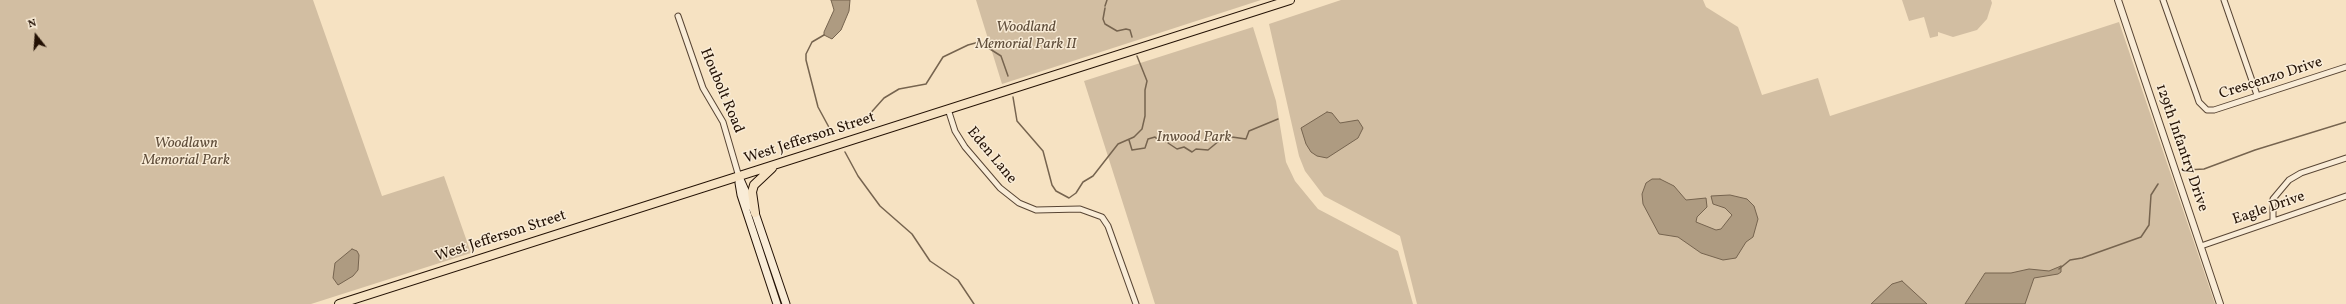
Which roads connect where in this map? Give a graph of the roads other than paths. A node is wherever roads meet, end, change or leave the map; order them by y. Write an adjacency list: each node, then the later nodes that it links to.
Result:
1 (1290, 0): 8 (main road, West Jefferson Street)
2 (2118, 0): 15 (street, 129th Infantry Drive)
3 (2163, 0): 7 (street, Crescenzo Drive)
4 (2224, 0): 7 (street)
5 (678, 16): 11 (street, Houbolt Road)
6 (2346, 67): 7 (street, Crescenzo Drive)
7 (2257, 95)
8 (948, 109): 10 (main road, West Jefferson Street); 19 (street, Eden Lane)
9 (2346, 158): 14 (street)
10 (775, 165): 11 (main road, West Jefferson Street); 13 (main road)
11 (739, 177): 13 (main road, Houbolt Road); 16 (main road, West Jefferson Street); 17 (main road, Houbolt Road)
12 (2346, 196): 14 (street, Eagle Drive)
13 (755, 213): 18 (main road, Houbolt Road)
14 (2274, 220): 15 (street, Eagle Drive)
15 (2201, 246): 20 (street, 129th Infantry Drive)
16 (339, 304)
17 (777, 304)
18 (786, 304)
19 (1136, 304)
20 (2220, 304)

